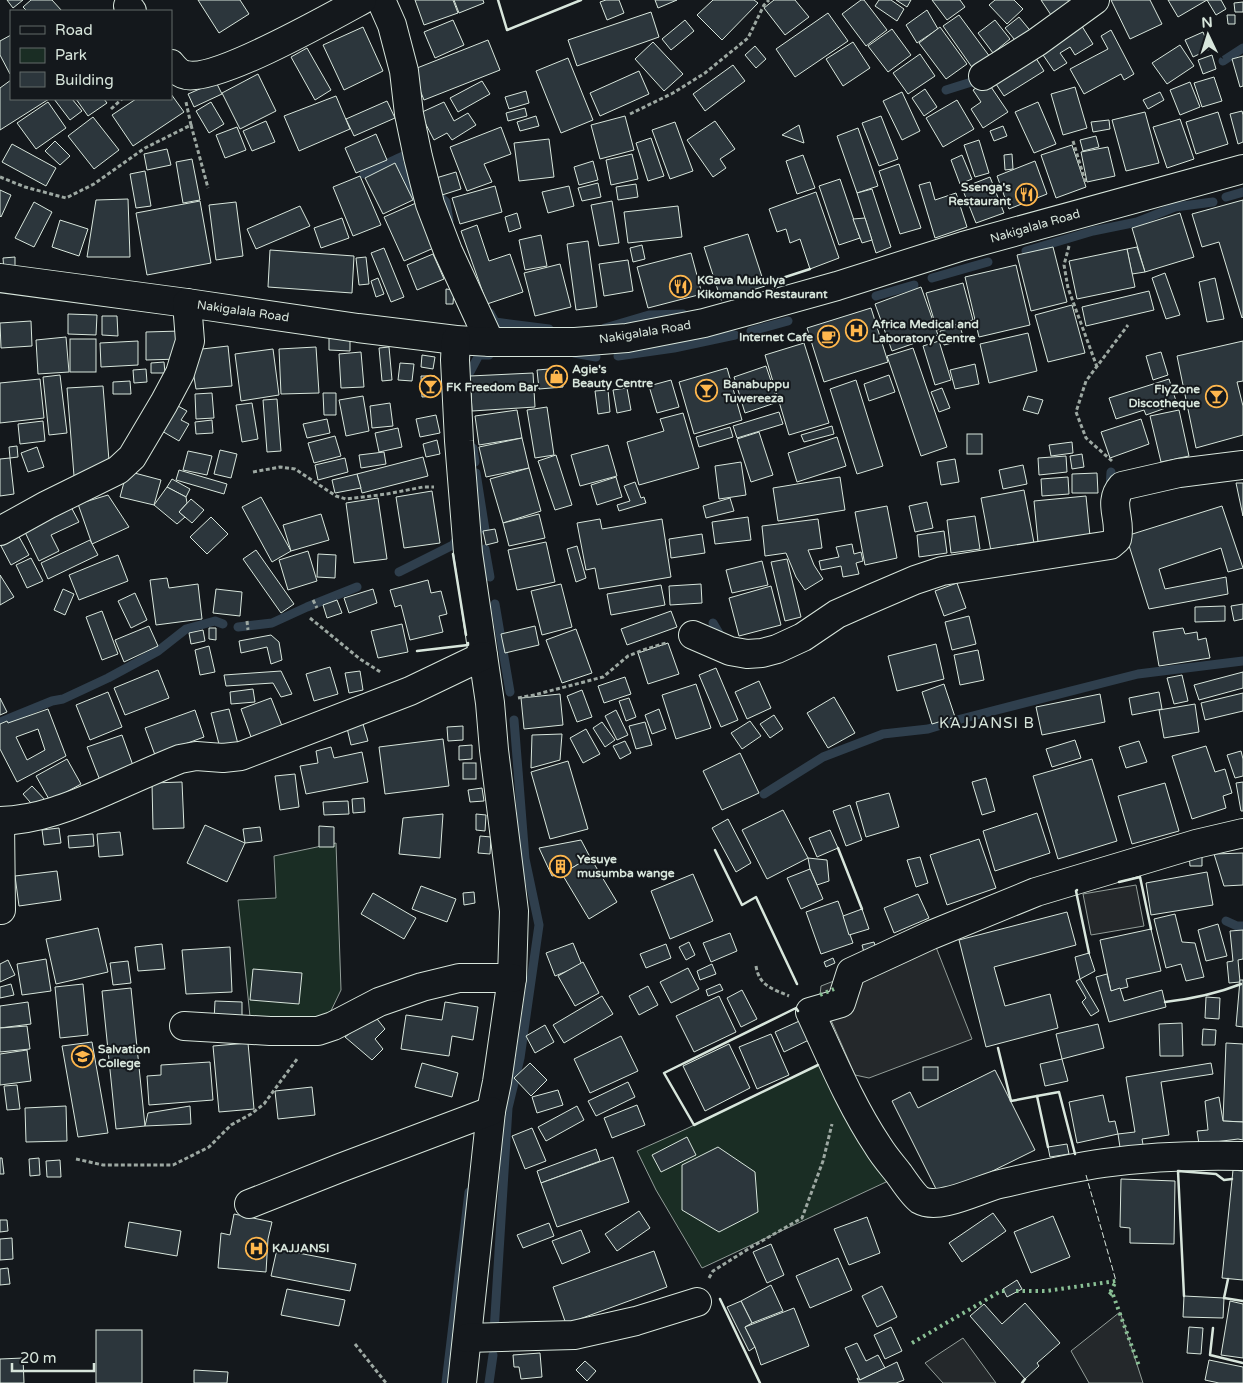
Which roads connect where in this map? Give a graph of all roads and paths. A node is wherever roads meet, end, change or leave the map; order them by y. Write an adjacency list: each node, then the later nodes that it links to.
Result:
1 (362, 0): 5 (street)
2 (380, 0): 21 (street)
3 (769, 0): 9 (path)
4 (1082, 4): 6 (street)
5 (173, 67): 10 (path)
6 (983, 76)
7 (121, 100): 8 (path)
8 (111, 109)
9 (630, 114)
10 (191, 125): 13 (path); 14 (path)
11 (1073, 141): 15 (path)
12 (1243, 169): 21 (street, Nakigalala Road)
13 (0, 177)
14 (208, 188)
15 (1088, 191)
16 (1070, 243): 22 (path)
17 (0, 278): 18 (street, Nakigalala Road)
18 (187, 303): 20 (street, Nakigalala Road); 27 (street)
19 (1128, 325): 22 (path)
20 (456, 340): 21 (street, Nakigalala Road); 34 (street)
21 (490, 342)
22 (1097, 367): 25 (path)
23 (1243, 465): 25 (street)
24 (253, 472): 26 (path)
25 (1122, 486): 33 (street)
26 (438, 489)
27 (0, 531)
28 (313, 600): 29 (path)
29 (317, 608)
30 (310, 618): 35 (path)
31 (247, 621): 32 (path)
32 (248, 630)
33 (701, 639): 36 (path)
34 (484, 656): 35 (street); 36 (street)
35 (410, 691): 37 (street)
36 (490, 702): 40 (street)
37 (0, 820): 39 (street)
38 (1243, 833): 43 (street)
39 (1, 910)
40 (512, 978): 42 (street); 44 (street)
41 (184, 1026): 42 (street)
42 (318, 1031): 46 (path)
43 (842, 1082): 45 (street); 48 (path)
44 (491, 1111): 47 (street); 49 (street)
45 (1243, 1156)
46 (76, 1160)
47 (249, 1204)
48 (697, 1302): 49 (street)
49 (467, 1338): 52 (street)
50 (355, 1344): 51 (path)
51 (386, 1383)
52 (462, 1383)

